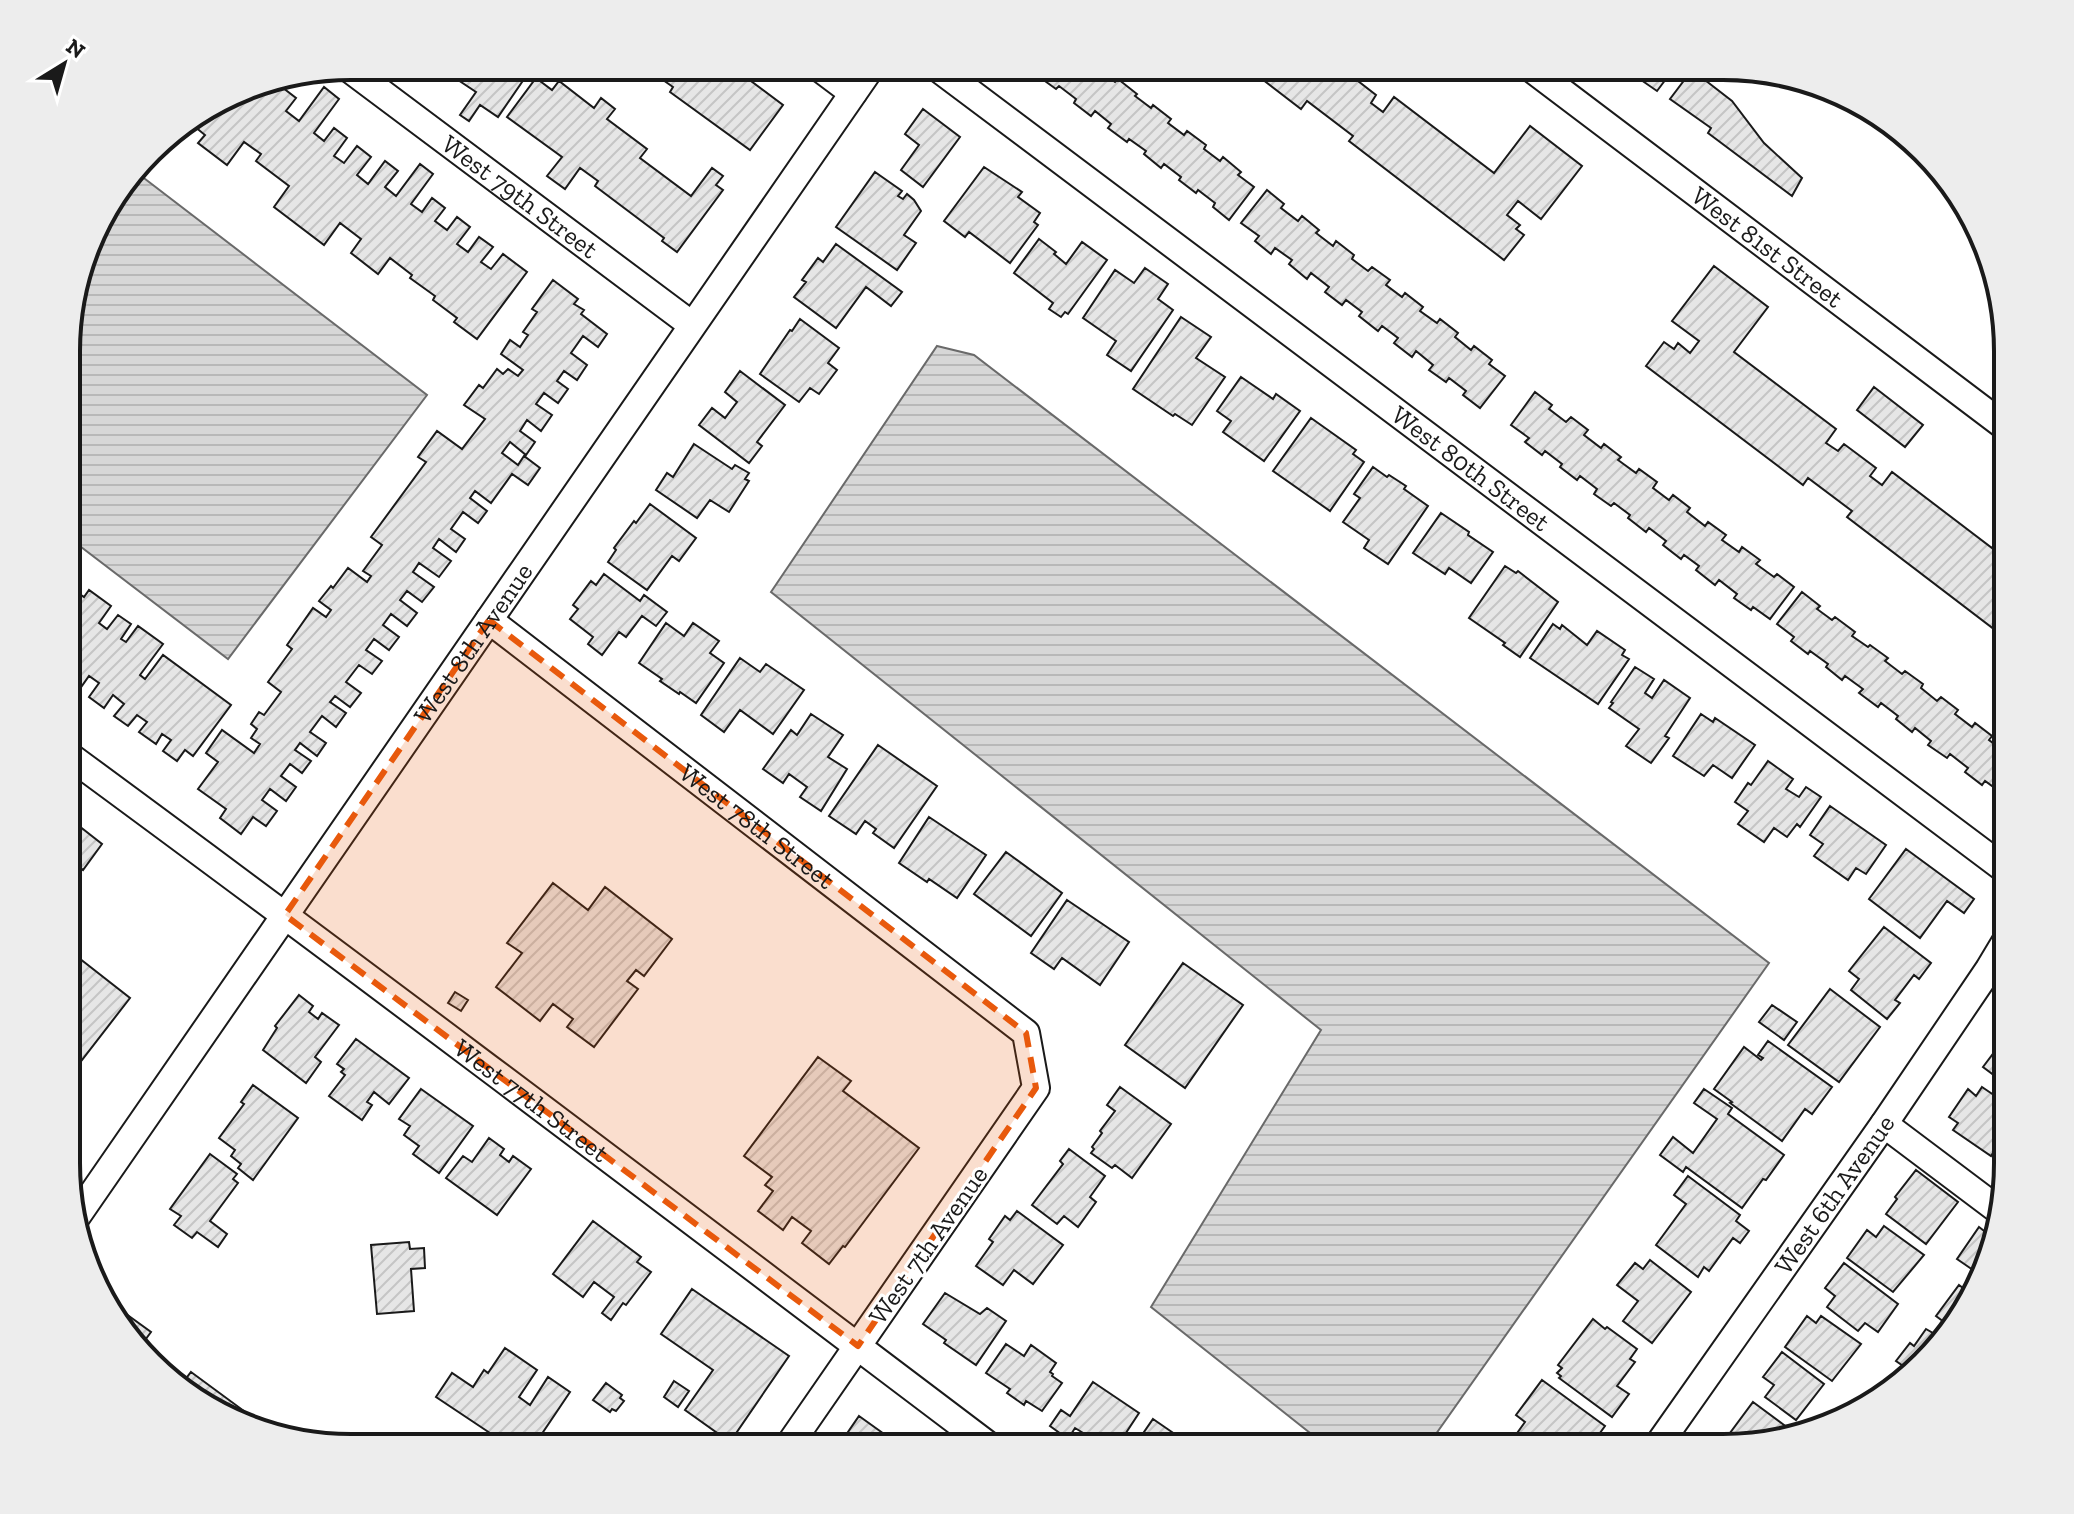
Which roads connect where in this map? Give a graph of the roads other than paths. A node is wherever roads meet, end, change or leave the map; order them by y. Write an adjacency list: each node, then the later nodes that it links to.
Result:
1 (364, 80): 7 (street, West 79th Street)
2 (836, 80): 6 (street)
3 (862, 80): 6 (street, West 8th Avenue)
4 (954, 80): 11 (street, West 80th Street)
5 (1548, 81): 8 (street, West 81st Street)
6 (853, 93): 7 (street, West 8th Avenue)
7 (692, 325): 9 (street, West 8th Avenue)
8 (1993, 417)
9 (489, 620): 12 (street, West 8th Avenue); 14 (street, West 78th Street)
10 (80, 764): 12 (street, West 77th Street)
11 (1993, 861)
12 (285, 915): 17 (street, West 8th Avenue); 18 (street, West 77th Street)
13 (1993, 982): 15 (street, West 6th Avenue)
14 (1026, 1033): 18 (street, West 7th Avenue)
15 (1884, 1124): 16 (street); 21 (street, West 6th Avenue)
16 (1990, 1204)
17 (84, 1207)
18 (858, 1346): 19 (street, West 7th Avenue); 20 (street, West 77th Street)
19 (797, 1433)
20 (973, 1433)
21 (1666, 1434)

